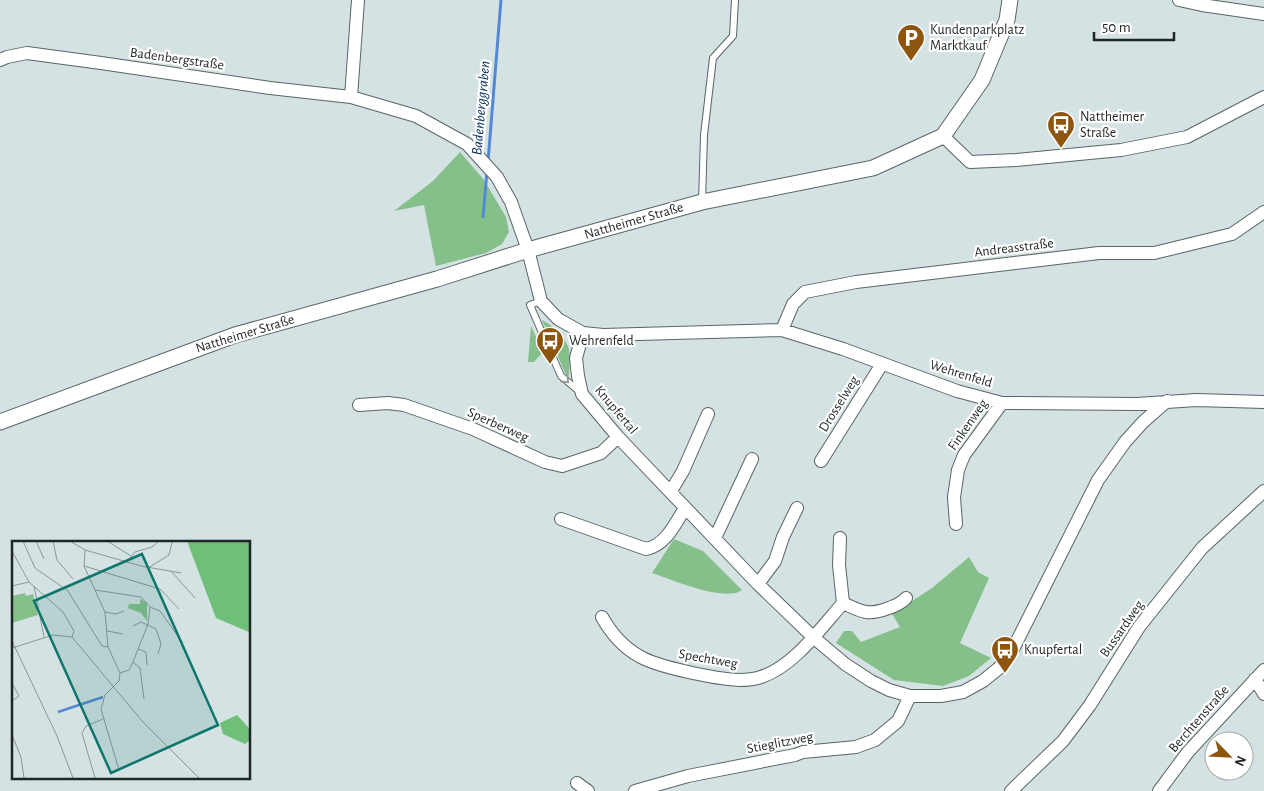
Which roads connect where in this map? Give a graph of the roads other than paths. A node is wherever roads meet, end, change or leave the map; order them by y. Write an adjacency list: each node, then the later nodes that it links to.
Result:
1 (358, 0): 7 (street)
2 (735, 0): 10 (lane)
3 (1010, 0): 9 (street)
4 (1179, 0): 5 (street)
5 (1264, 14)
6 (0, 60): 7 (street, Badenbergstraße)
7 (351, 97): 12 (street, Badenbergstraße)
8 (1264, 97): 9 (street)
9 (943, 136): 10 (street, Nattheimer Straße)
10 (702, 202): 12 (street, Nattheimer Straße)
11 (1264, 212): 14 (street, Andreasstraße)
12 (528, 250): 13 (street, Wehrenfeld); 23 (street, Nattheimer Straße)
13 (535, 303): 15 (street, Wehrenfeld); 17 (lane, one-way to 17)
14 (782, 330): 15 (street, Wehrenfeld); 16 (street, Wehrenfeld)
15 (583, 333): 17 (street, Knupfertal)
16 (882, 364): 20 (street, Wehrenfeld); 26 (street, Drosselweg)
17 (582, 394): 24 (street, Knupfertal)
18 (1167, 402): 19 (street, Wehrenfeld); 20 (street, Wehrenfeld); 42 (street, Knupfertal)
19 (1264, 402)
20 (1002, 403): 32 (street, Finkenweg)
21 (359, 405): 24 (street, Sperberweg)
22 (708, 414): 27 (street)
23 (0, 422)
24 (618, 437): 27 (street, Knupfertal)
25 (752, 459): 33 (street)
26 (821, 461)
27 (671, 491): 29 (street, Knupfertal)
28 (1264, 491): 46 (street, Bussardweg)
29 (685, 508): 31 (street); 33 (street, Knupfertal)
30 (797, 508): 35 (street)
31 (561, 519)
32 (956, 524)
33 (715, 538): 35 (street, Knupfertal)
34 (840, 538): 37 (street)
35 (758, 584): 39 (street, Knupfertal)
36 (906, 598): 37 (street)
37 (843, 603): 39 (street)
38 (602, 617): 39 (street, Spechtweg)
39 (813, 637): 42 (street, Knupfertal)
40 (1259, 674): 41 (street); 47 (street, Berchtenstraße)
41 (1264, 694)
42 (910, 696): 45 (street, Stieglitzweg)
43 (577, 783): 44 (street)
44 (588, 791)
45 (635, 791)
46 (1012, 791)
47 (1159, 791)

